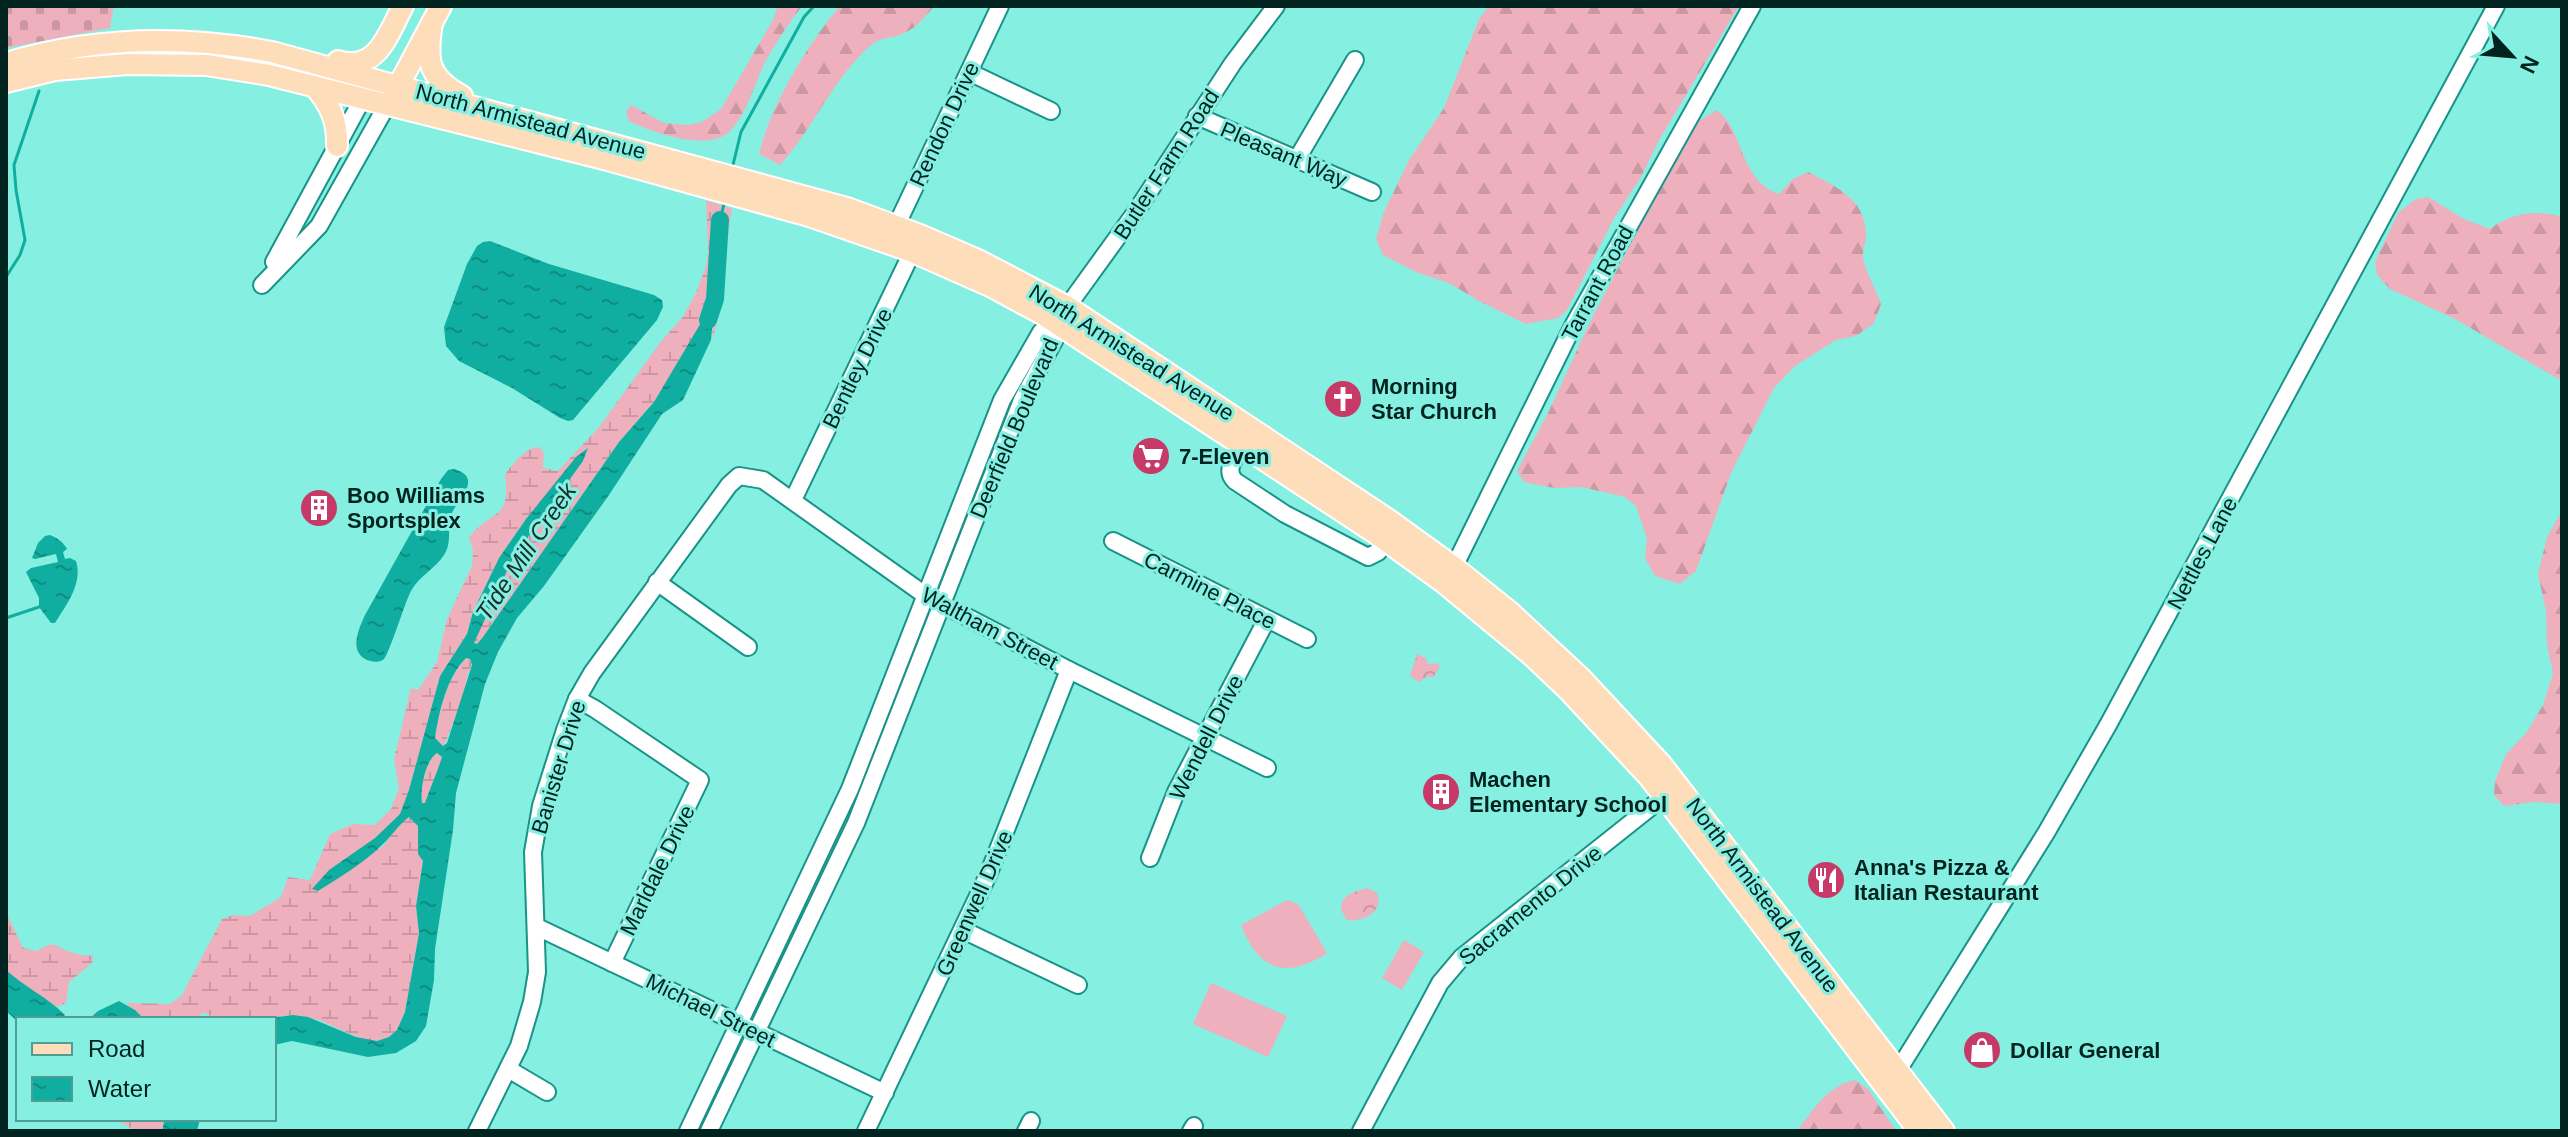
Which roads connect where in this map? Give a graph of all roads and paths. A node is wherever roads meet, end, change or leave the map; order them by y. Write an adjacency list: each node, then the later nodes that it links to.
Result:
1 (403, 6): 8 (main road)
2 (411, 6): 12 (main road)
3 (1000, 6): 11 (street, Rendon Drive)
4 (1276, 6): 20 (street, Butler Farm Road)
5 (1752, 6): 33 (street, Tarrant Road)
6 (2496, 6): 53 (street, Nettles Lane)
7 (437, 15): 14 (main road); 18 (main road)
8 (305, 60): 10 (main road, North Armistead Avenue); 12 (main road, North Armistead Avenue)
9 (1355, 60): 22 (street)
10 (6, 63)
11 (969, 72): 19 (street); 25 (street, Rendon Drive)
12 (373, 78): 14 (main road, North Armistead Avenue); 16 (main road)
13 (6, 82): 15 (main road, North Armistead Avenue)
14 (399, 85): 17 (main road); 18 (main road, North Armistead Avenue)
15 (314, 86): 16 (main road, North Armistead Avenue); 21 (main road)
16 (363, 98): 17 (main road, North Armistead Avenue); 21 (street)
17 (387, 105): 21 (street); 23 (main road, North Armistead Avenue)
18 (484, 108): 23 (main road, North Armistead Avenue)
19 (1051, 111)
20 (1197, 116): 22 (street, Pleasant Way); 27 (street, Butler Farm Road)
21 (337, 146)
22 (1297, 159): 24 (street, Pleasant Way)
23 (709, 179): 25 (main road, North Armistead Avenue)
24 (1372, 192)
25 (893, 234): 26 (main road, North Armistead Avenue)
26 (916, 243): 27 (main road, North Armistead Avenue); 30 (street, Bentley Drive)
27 (1063, 315): 28 (main road, North Armistead Avenue); 33 (main road, North Armistead Avenue); 35 (street, Deerfield Boulevard); 36 (street, Deerfield Boulevard)
28 (1244, 445): 32 (main road, North Armistead Avenue); 32 (street)
29 (729, 485): 30 (street, Waltham Street); 34 (street, Banister Drive)
30 (793, 500): 35 (street, Waltham Street)
31 (1113, 541): 37 (street, Carmine Place)
32 (1386, 541): 44 (main road, North Armistead Avenue)
33 (1454, 567): 44 (main road, North Armistead Avenue)
34 (657, 582): 39 (street); 41 (street, Banister Drive)
35 (925, 595): 36 (street, Waltham Street); 50 (street, Deerfield Boulevard)
36 (941, 604): 40 (street, Waltham Street); 51 (street, Deerfield Boulevard)
37 (1267, 619): 38 (street, Carmine Place); 42 (street, Wendell Drive)
38 (1307, 639)
39 (748, 647)
40 (1069, 670): 42 (street, Waltham Street); 47 (street, Greenwell Drive)
41 (577, 699): 46 (street, Banister Drive); 48 (street, Marldale Drive)
42 (1204, 736): 43 (street, Waltham Street); 45 (street, Wendell Drive)
43 (1267, 768)
44 (1671, 790): 53 (main road, North Armistead Avenue); 60 (street, Sacramento Drive)
45 (1150, 858)
46 (537, 927): 48 (street, Michael Street); 52 (street, Banister Drive)
47 (963, 930): 49 (street); 55 (street, Greenwell Drive)
48 (612, 963): 50 (street, Michael Street)
49 (1078, 985)
50 (738, 1024): 51 (street, Michael Street); 57 (street, Deerfield Boulevard)
51 (756, 1033): 55 (street, Michael Street); 58 (street, Deerfield Boulevard)
52 (508, 1069): 54 (street); 56 (street, Banister Drive)
53 (1893, 1079): 61 (main road, North Armistead Avenue); 62 (main road, North Armistead Avenue)
54 (547, 1092)
55 (885, 1093): 59 (street, Greenwell Drive)
56 (477, 1131)
57 (688, 1131)
58 (709, 1131)
59 (866, 1131)
60 (1361, 1131)
61 (1919, 1131)
62 (1944, 1131)

